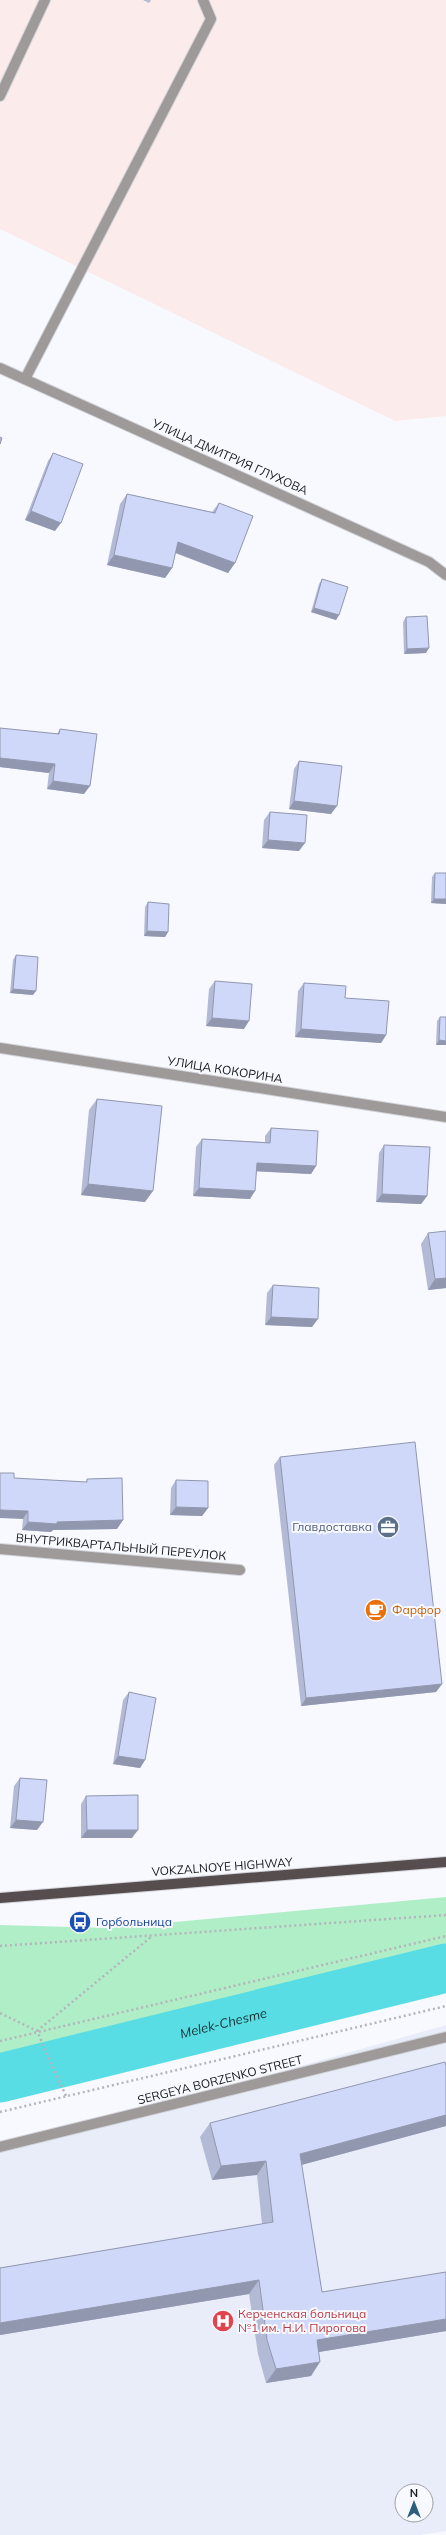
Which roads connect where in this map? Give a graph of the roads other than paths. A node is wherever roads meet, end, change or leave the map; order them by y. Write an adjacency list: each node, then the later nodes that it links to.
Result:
1 (45, 0): 3 (street)
2 (203, 0): 5 (street)
3 (0, 96)
4 (0, 368): 5 (street, УЛИЦА ДМИТРИЯ ГЛУХОВА)
5 (26, 379): 6 (street, УЛИЦА ДМИТРИЯ ГЛУХОВА)
6 (446, 575)
7 (0, 1048): 8 (street, УЛИЦА КОКОРИНА)
8 (446, 1117)
9 (0, 1550): 10 (street, ВНУТРИКВАРТАЛЬНЫЙ ПЕРЕУЛОК)
10 (240, 1570)
11 (446, 1862): 12 (main road, VOKZALNOYE HIGHWAY)
12 (0, 1898)
13 (446, 2037): 14 (street, SERGEYA BORZENKO STREET)
14 (0, 2147)

